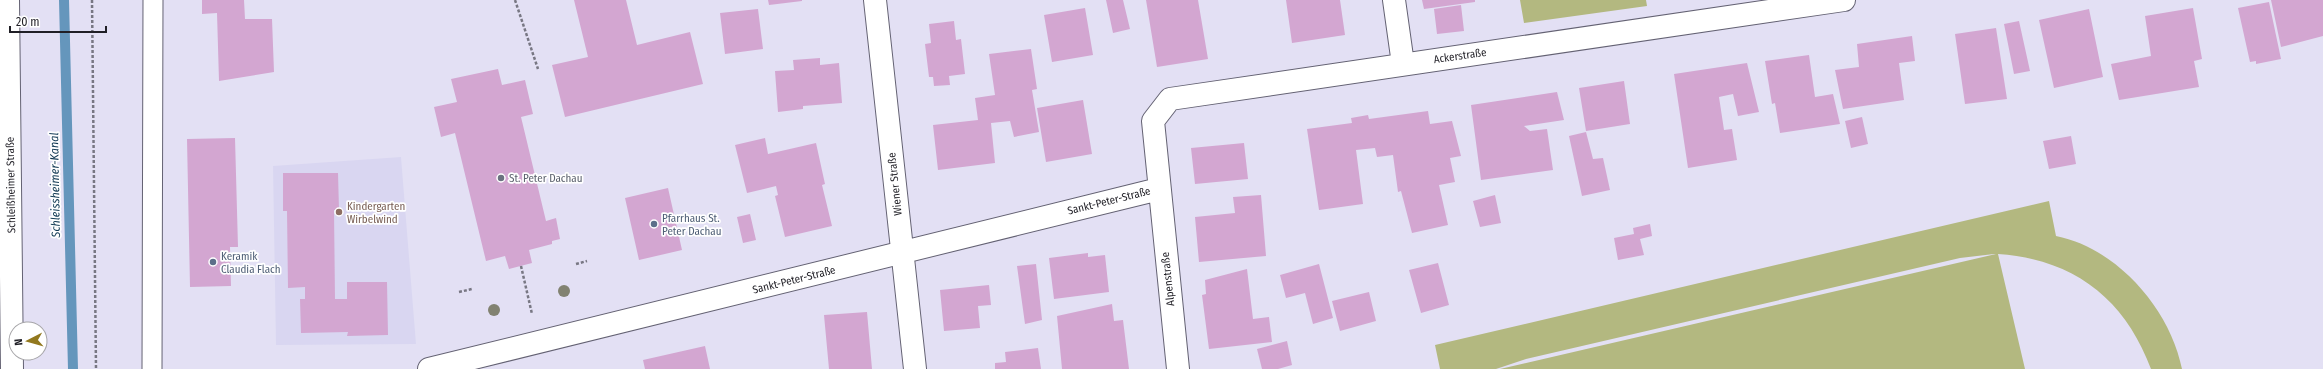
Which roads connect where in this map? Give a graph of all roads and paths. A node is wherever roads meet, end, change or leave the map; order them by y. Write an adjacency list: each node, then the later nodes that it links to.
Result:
1 (8, 0): 19 (street, Schleißheimer Straße)
2 (92, 0): 20 (path)
3 (153, 0): 21 (lane)
4 (515, 0): 10 (path)
5 (875, 0): 12 (street, Wiener Straße)
6 (1394, 0): 9 (street)
7 (1844, 0): 8 (street, Ackerstraße)
8 (1816, 2): 9 (street, Ackerstraße)
9 (1403, 64): 11 (street, Ackerstraße)
10 (538, 69)
11 (1159, 189): 12 (street, Sankt-Peter-Straße); 24 (street, Alpenstraße)
12 (902, 253): 18 (street, Sankt-Peter-Straße); 23 (street, Wiener Straße)
13 (587, 261): 14 (path)
14 (576, 264)
15 (521, 266): 18 (path)
16 (472, 288): 17 (path)
17 (459, 292)
18 (539, 342): 22 (street, Sankt-Peter-Straße)
19 (12, 369)
20 (96, 369)
21 (152, 369)
22 (429, 369)
23 (915, 369)
24 (1178, 369)

